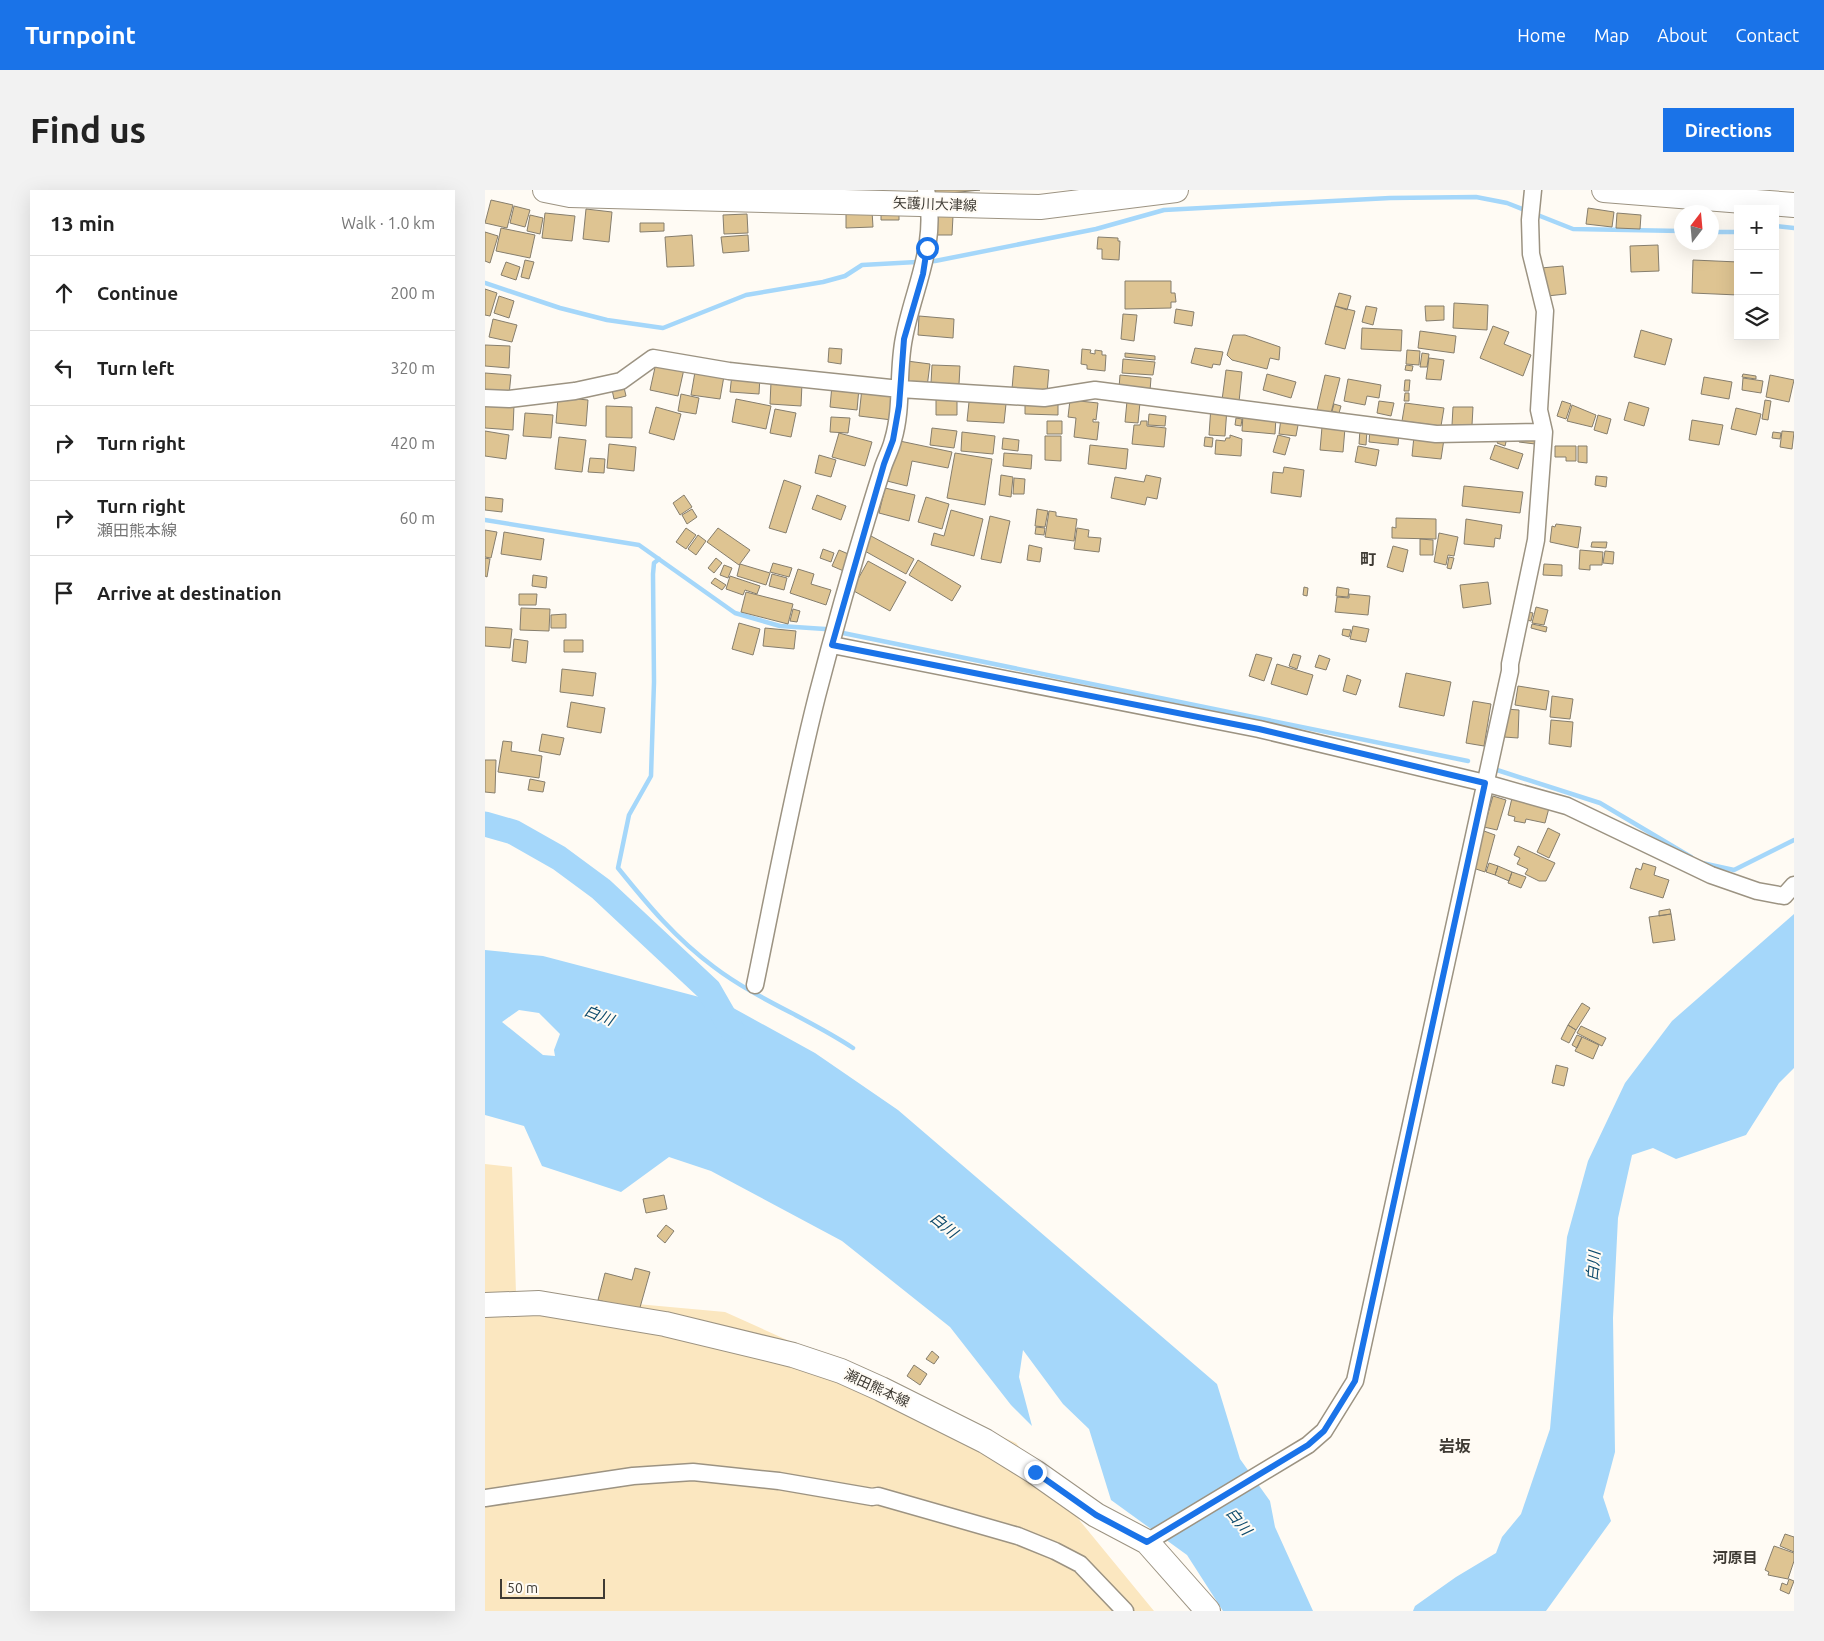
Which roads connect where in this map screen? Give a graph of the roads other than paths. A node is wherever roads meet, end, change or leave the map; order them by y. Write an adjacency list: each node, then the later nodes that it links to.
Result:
1 (545, 190): 5 (main road, 矢護川大津線)
2 (1176, 190): 5 (main road, 矢護川大津線)
3 (1605, 190): 6 (main road)
4 (1533, 196): 9 (street)
5 (928, 197): 7 (street)
6 (1794, 205)
7 (900, 389): 8 (street); 9 (street); 10 (street)
8 (485, 398)
9 (1545, 432): 11 (street)
10 (832, 645): 11 (street); 13 (street)
11 (1485, 783): 12 (street); 16 (street)
12 (1794, 885)
13 (755, 984)
14 (485, 1305): 16 (main road, 瀬田熊本線)
15 (485, 1498): 17 (street)
16 (1151, 1540): 18 (main road, 瀬田熊本線)
17 (1125, 1611)
18 (1208, 1611)

